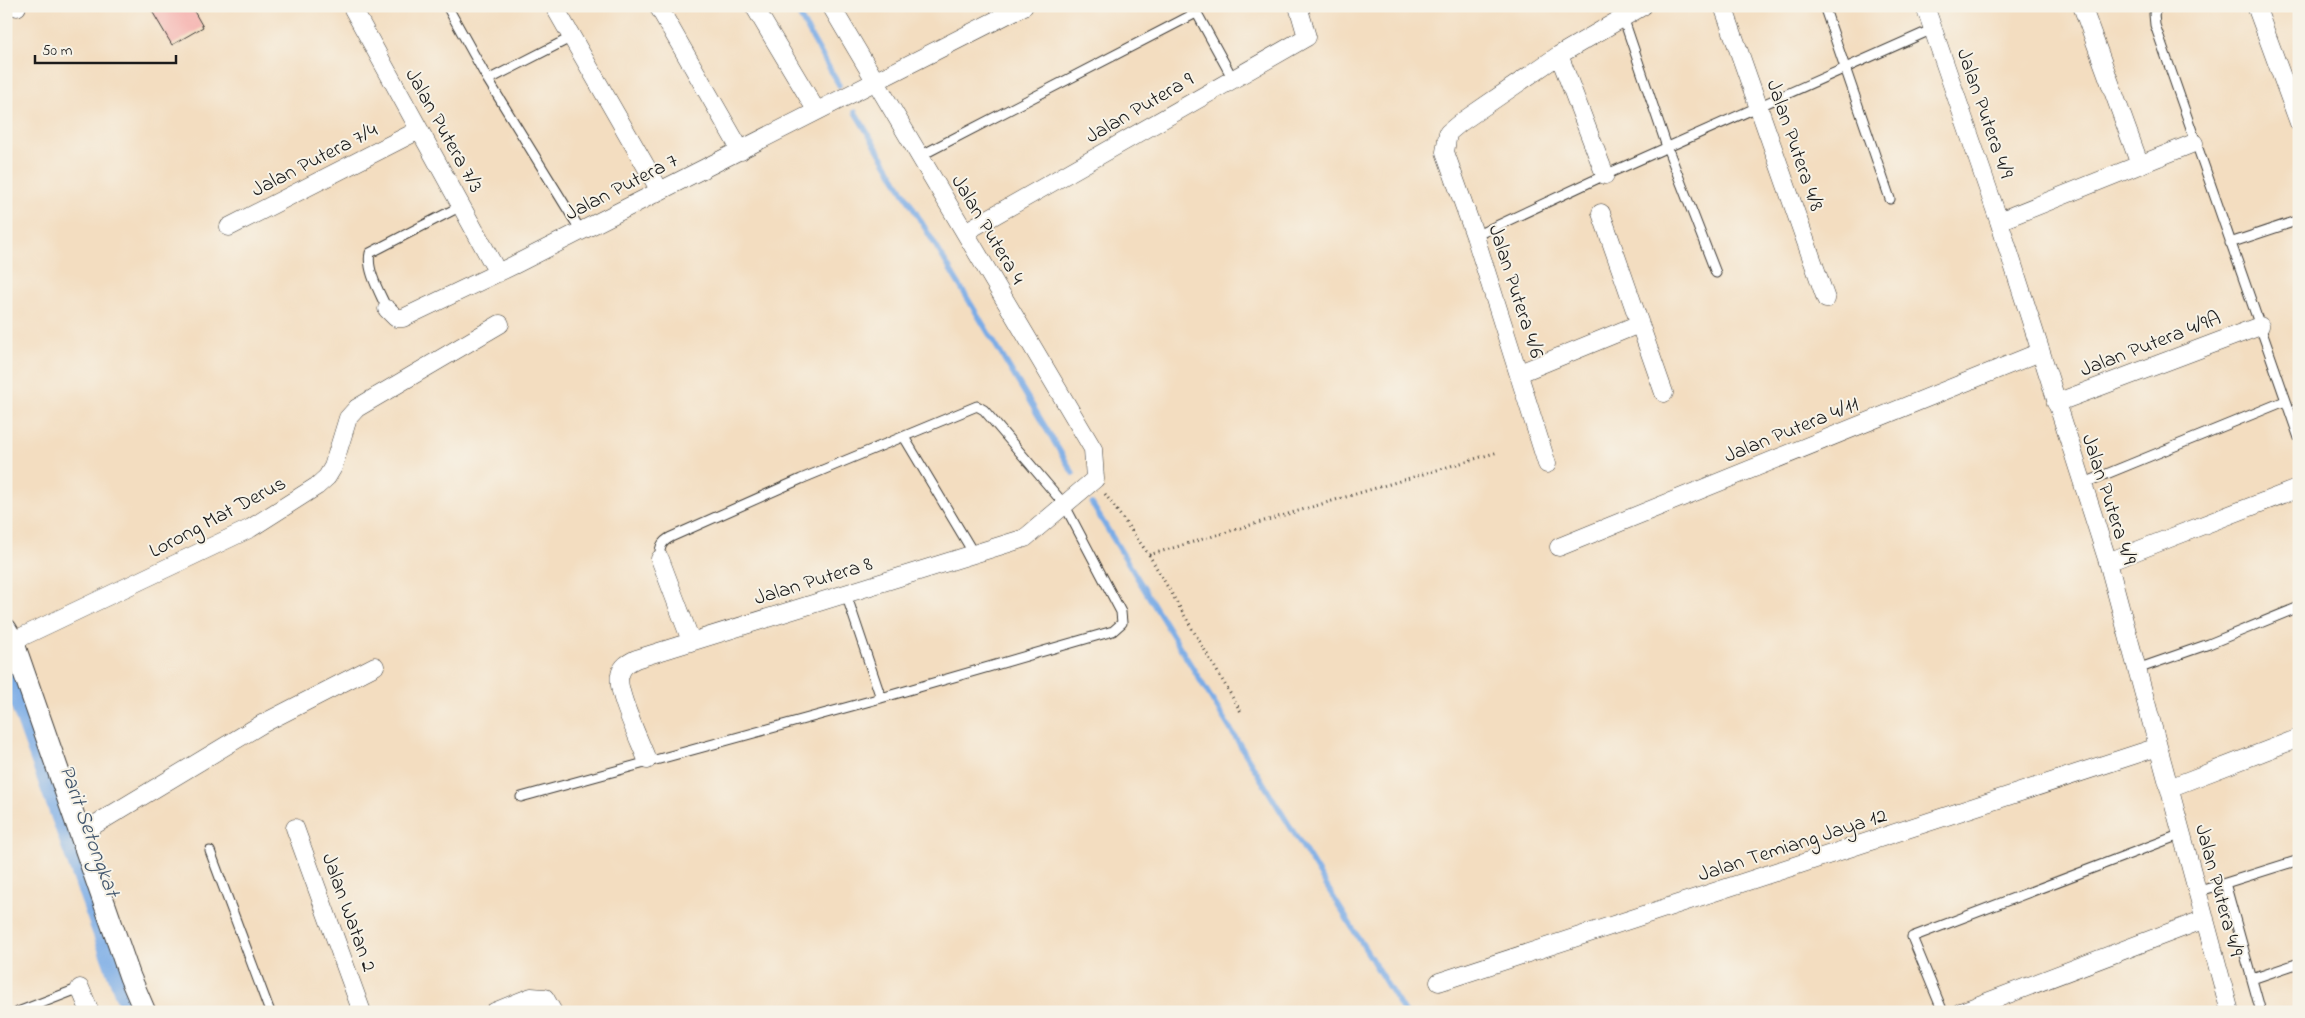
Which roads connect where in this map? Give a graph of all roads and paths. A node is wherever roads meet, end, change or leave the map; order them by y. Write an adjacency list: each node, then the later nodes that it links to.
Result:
1 (447, 6): 23 (lane)
2 (554, 6): 19 (street)
3 (658, 6): 31 (street)
4 (754, 6): 26 (street)
5 (831, 6): 24 (street, Jalan Putera 4)
6 (1024, 6): 24 (street, Jalan Putera 7)
7 (1298, 6): 22 (street, Jalan Putera 9)
8 (1643, 6): 17 (street)
9 (1723, 6): 25 (street, Jalan Putera 4/8)
10 (1824, 6): 21 (lane)
11 (1925, 6): 18 (street, Jalan Putera 4/9)
12 (2082, 6): 33 (street)
13 (2158, 6): 29 (lane)
14 (2256, 6): 27 (street)
15 (355, 8): 28 (street, Jalan Putera 7/3)
16 (1195, 10): 22 (lane); 32 (lane)
17 (1623, 17): 20 (street); 30 (lane)
18 (1933, 29): 21 (lane); 40 (street, Jalan Putera 4/9)
19 (572, 37): 23 (lane); 35 (street)
20 (1559, 55): 34 (street); 44 (street, Jalan Putera 4/6)
21 (1846, 68): 25 (lane); 36 (lane)
22 (1233, 79): 43 (street, Jalan Putera 9)
23 (488, 80): 42 (lane)
24 (875, 80): 26 (street, Jalan Putera 7); 32 (street, Jalan Putera 4)
25 (1758, 107): 30 (lane); 48 (street, Jalan Putera 4/8)
26 (816, 110): 31 (street, Jalan Putera 7)
27 (2299, 123)
28 (419, 130): 37 (street, Jalan Putera 7/3); 41 (street, Jalan Putera 7/4)
29 (2194, 143): 33 (street); 45 (lane)
30 (1667, 148): 34 (lane); 47 (lane)
31 (741, 151): 35 (street, Jalan Putera 7)
32 (920, 156): 43 (street, Jalan Putera 4)
33 (2140, 165): 40 (street)
34 (1605, 175): 44 (lane)
35 (660, 191): 42 (street, Jalan Putera 7)
36 (1890, 199)
37 (461, 206): 46 (street, Jalan Putera 7/3); 49 (lane)
38 (1602, 213): 51 (street)
39 (2299, 220): 45 (lane)
40 (1999, 221): 53 (street, Jalan Putera 4/9)
41 (229, 227)
42 (581, 231): 46 (street, Jalan Putera 7)
43 (964, 232): 62 (street, Jalan Putera 4)
44 (1475, 236): 54 (street, Jalan Putera 4/6)
45 (2230, 243): 52 (lane)
46 (498, 273): 49 (street, Jalan Putera 7)
47 (1716, 273)
48 (1826, 299)
49 (387, 309)
50 (500, 324): 73 (street, Lorong Mat Derus)
51 (1639, 324): 54 (street); 55 (street)
52 (2260, 326): 56 (lane); 57 (street, Jalan Putera 4/9A)
53 (2040, 352): 57 (street, Jalan Putera 4/9); 66 (street, Jalan Putera 4/11)
54 (1520, 374): 61 (street, Jalan Putera 4/6)
55 (1664, 393)
56 (2285, 402): 59 (lane); 63 (lane)
57 (2056, 403): 63 (street, Jalan Putera 4/9)
58 (904, 437): 65 (lane); 67 (lane); 69 (lane)
59 (2299, 438)
60 (1498, 452): 68 (path)
61 (1547, 464)
62 (1095, 479): 65 (street, Jalan Putera 8); 68 (path)
63 (2082, 484): 70 (street, Jalan Putera 4/9)
64 (2299, 488): 70 (street)
65 (1064, 504): 67 (street, Jalan Putera 8); 77 (lane)
66 (1559, 547)
67 (974, 554): 71 (street, Jalan Putera 8)
68 (1149, 555): 78 (path)
69 (660, 559): 74 (street)
70 (2108, 562): 76 (street, Jalan Putera 4/9)
71 (846, 594): 74 (street, Jalan Putera 8); 77 (lane)
72 (2299, 607): 76 (lane)
73 (10, 635): 85 (street)
74 (691, 641): 81 (street, Jalan Putera 8)
75 (375, 666): 85 (street)
76 (2137, 669): 80 (street, Jalan Putera 4/9)
77 (881, 698): 81 (lane)
78 (1241, 712)
79 (2299, 738): 82 (street)
80 (2158, 747): 82 (street, Jalan Putera 4/9); 94 (street, Jalan Temiang Jaya 12)
81 (648, 760): 83 (lane)
82 (2169, 788): 86 (street, Jalan Putera 4/9)
83 (520, 797)
84 (295, 828): 101 (street, Jalan Watan 2)
85 (81, 833): 99 (street)
86 (2182, 834): 90 (street, Jalan Putera 4/9); 103 (lane)
87 (210, 851): 100 (lane)
88 (2299, 860): 89 (lane)
89 (2225, 883): 90 (lane); 93 (lane)
90 (2197, 892): 91 (street, Jalan Putera 4/9)
91 (2205, 919): 104 (street); 105 (street, Jalan Putera 4/9)
92 (2299, 963): 93 (lane)
93 (2252, 979): 106 (lane)
94 (1439, 982)
95 (80, 988): 97 (lane); 98 (street)
96 (549, 1005): 102 (street)
97 (18, 1012)
98 (90, 1012)
99 (145, 1012)
100 (270, 1012)
101 (362, 1012)
102 (494, 1012)
103 (1943, 1012)
104 (1961, 1012)
105 (2230, 1012)
106 (2261, 1012)

